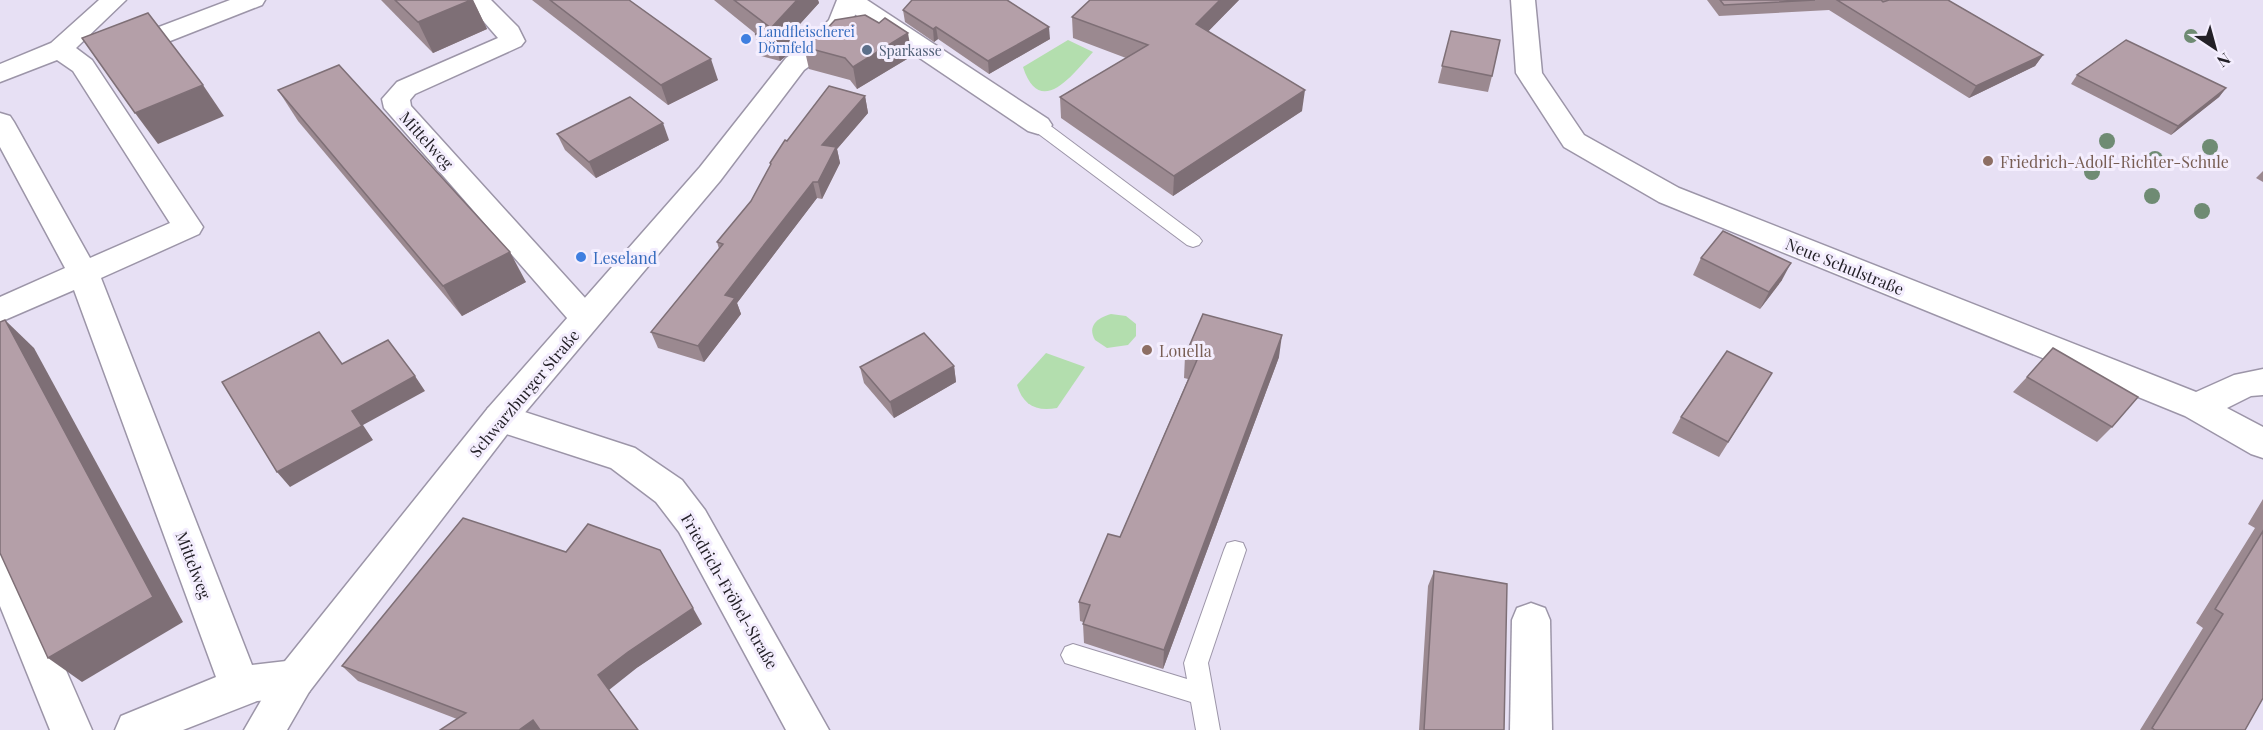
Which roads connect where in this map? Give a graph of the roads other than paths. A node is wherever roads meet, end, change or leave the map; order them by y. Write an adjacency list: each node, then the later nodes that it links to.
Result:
1 (114, 0): 6 (street)
2 (253, 0): 6 (street)
3 (477, 0): 13 (street, Mittelweg)
4 (849, 0): 9 (street); 13 (street, Schwarzburger Straße)
5 (1523, 0): 15 (street, Neue Schulstraße)
6 (71, 58): 7 (street); 11 (street)
7 (0, 74)
8 (0, 122): 11 (street, Mittelweg)
9 (1038, 125): 10 (lane)
10 (1193, 241)
11 (84, 274): 12 (street); 23 (street, Mittelweg)
12 (0, 310)
13 (585, 318): 16 (street, Schwarzburger Straße)
14 (2263, 382): 15 (street)
15 (2197, 407): 17 (street, Neue Schulstraße)
16 (500, 418): 22 (street, Schwarzburger Straße); 28 (street, Friedrich-Fröbel-Straße)
17 (2263, 444)
18 (1235, 550): 24 (lane)
19 (0, 560): 25 (street)
20 (1532, 620): 30 (street)
21 (1073, 655): 24 (lane)
22 (295, 679): 23 (street); 27 (street, Schwarzburger Straße)
23 (240, 687): 26 (street)
24 (1201, 694): 29 (lane)
25 (71, 730)
26 (136, 730)
27 (265, 730)
28 (808, 730)
29 (1208, 730)
30 (1531, 730)

